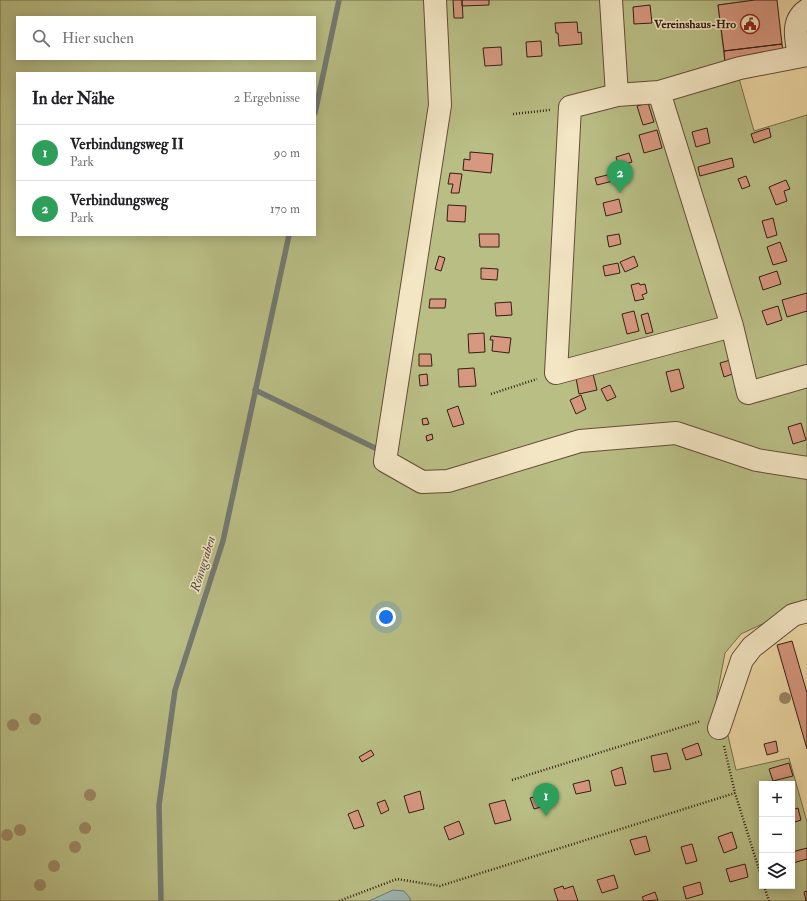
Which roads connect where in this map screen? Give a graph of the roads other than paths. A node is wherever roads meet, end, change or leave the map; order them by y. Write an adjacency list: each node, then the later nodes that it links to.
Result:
1 (435, 0): 9 (lane)
2 (611, 0): 6 (lane)
3 (807, 10): 4 (lane)
4 (803, 56): 5 (lane)
5 (659, 92): 6 (lane); 7 (lane)
6 (617, 95): 7 (lane)
7 (732, 326): 8 (lane)
8 (807, 376)
9 (807, 468)
10 (807, 611): 11 (lane)
11 (722, 721)

